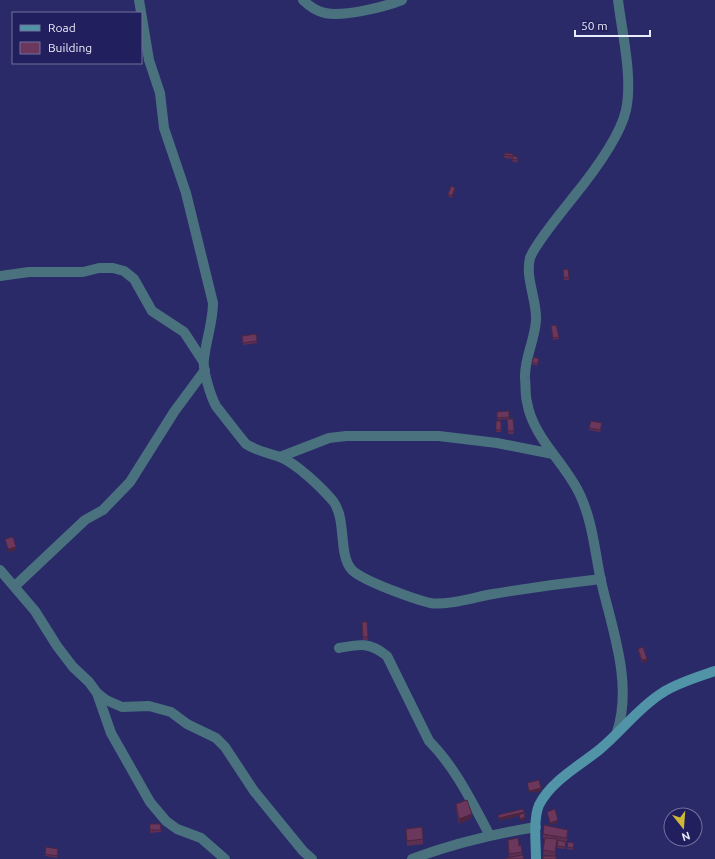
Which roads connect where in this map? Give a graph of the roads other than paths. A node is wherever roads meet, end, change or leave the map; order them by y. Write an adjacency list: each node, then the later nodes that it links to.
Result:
1 (138, 0): 5 (street)
2 (304, 0): 3 (street)
3 (402, 0)
4 (618, 0): 9 (street)
5 (140, 12)
6 (142, 22): 8 (street)
7 (0, 276): 8 (street)
8 (204, 365): 10 (street); 13 (street)
9 (554, 454): 10 (street); 12 (street)
10 (280, 457): 12 (street)
11 (0, 570): 13 (street)
12 (601, 579): 17 (street)
13 (15, 586): 16 (street)
14 (339, 648): 19 (street)
15 (715, 671): 17 (street)
16 (97, 693): 20 (street); 21 (street)
17 (617, 732): 18 (street)
18 (536, 827): 19 (street); 23 (street)
19 (489, 834): 22 (street)
20 (225, 859)
21 (312, 859)
22 (412, 859)
23 (536, 859)

